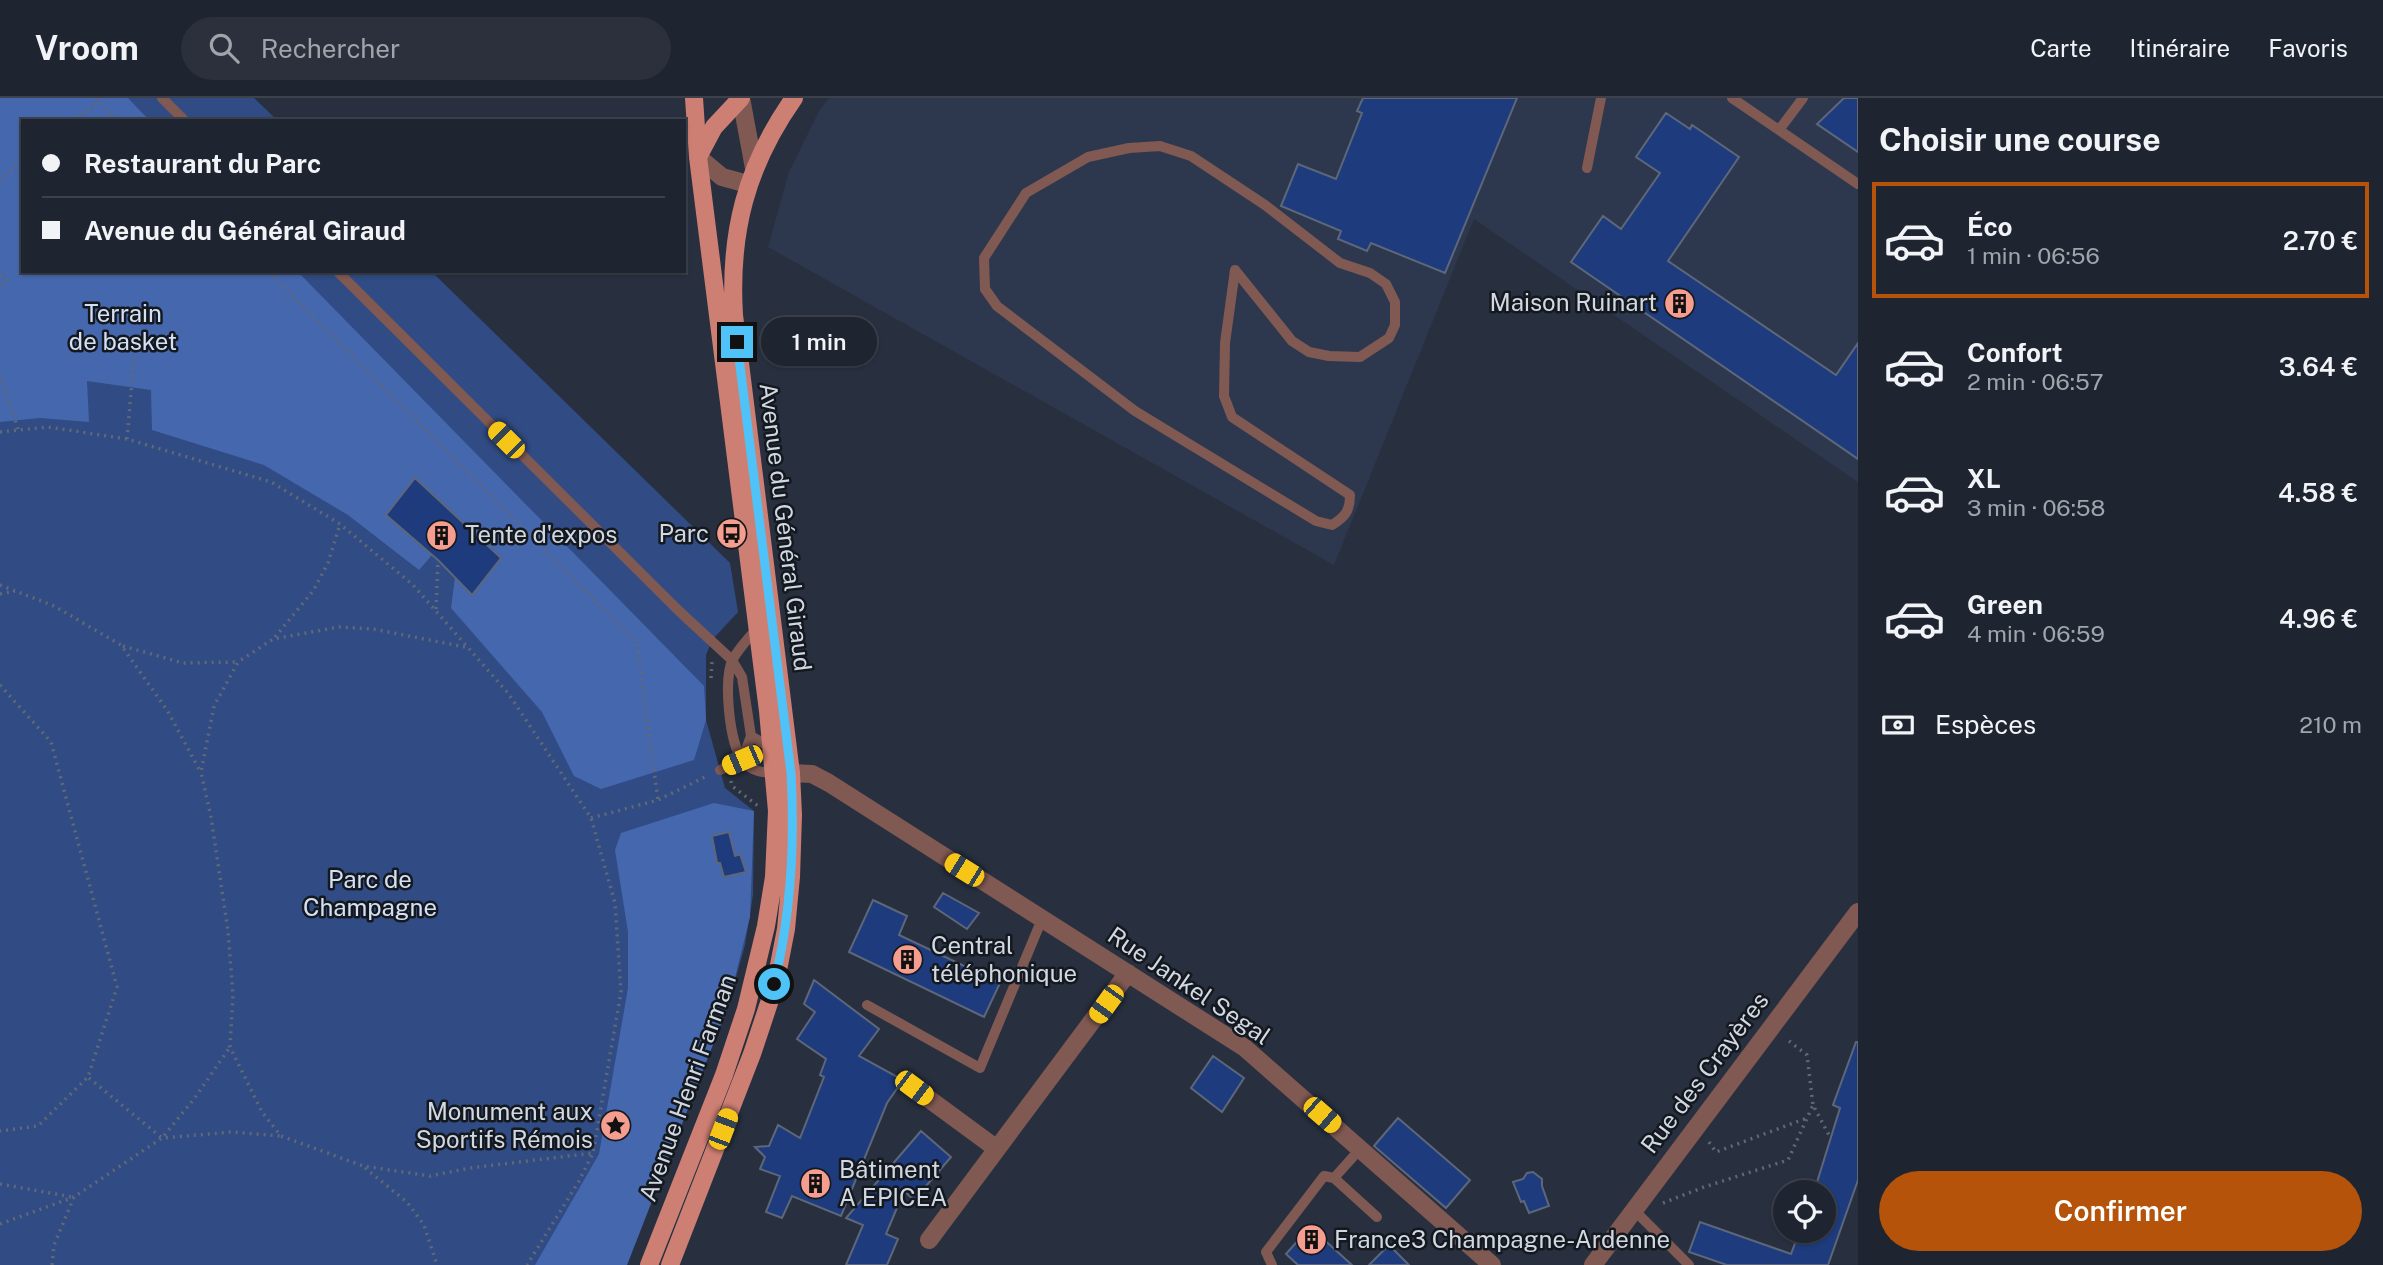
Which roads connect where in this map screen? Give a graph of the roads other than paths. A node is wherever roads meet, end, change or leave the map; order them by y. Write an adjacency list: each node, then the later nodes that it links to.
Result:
1 (162, 98): 8 (lane)
2 (694, 98): 10 (main road, Avenue du Général Giraud)
3 (741, 98): 10 (main road); 12 (street)
4 (794, 98): 12 (main road, Avenue du Général Giraud)
5 (1601, 98): 11 (lane)
6 (1732, 98): 9 (lane)
7 (1803, 98): 9 (lane)
8 (183, 119)
9 (1779, 130): 13 (lane)
10 (698, 157): 12 (street); 16 (main road, Avenue du Général Giraud)
11 (1587, 168)
12 (751, 176): 23 (main road, Avenue du Général Giraud)
13 (1858, 184)
14 (1235, 270): 14 (lane)
15 (339, 273): 17 (lane)
16 (757, 628): 17 (lane, Avenue du Général Giraud); 18 (main road, Avenue du Général Giraud)
17 (732, 660): 19 (lane); 21 (lane)
18 (768, 716): 20 (main road, Avenue Henri Farman)
19 (751, 736): 20 (lane); 21 (lane)
20 (771, 747): 23 (main road, Avenue Henri Farman)
21 (742, 760): 22 (lane); 23 (lane)
22 (723, 768)
23 (775, 773): 24 (main road, Avenue du Général Giraud); 26 (street, Rue Jankel Segal); 36 (main road, Avenue Henri Farman)
24 (793, 811): 37 (main road, Avenue Henri Farman)
25 (1857, 916): 33 (street, Rue des Crayères)
26 (1042, 919): 27 (street, Rue Jankel Segal); 28 (lane)
27 (1128, 974): 30 (street, Rue Jankel Segal); 31 (street)
28 (867, 1005)
29 (914, 1088): 31 (street)
30 (1361, 1148): 32 (lane); 39 (street, Rue Jankel Segal)
31 (997, 1149): 35 (street)
32 (1334, 1178): 34 (lane); 38 (lane)
33 (1633, 1210): 40 (street, Rue des Crayères); 41 (lane)
34 (1377, 1217)
35 (929, 1240)
36 (649, 1265)
37 (670, 1265)
38 (1272, 1265)
39 (1492, 1265)
40 (1593, 1265)
41 (1689, 1265)

